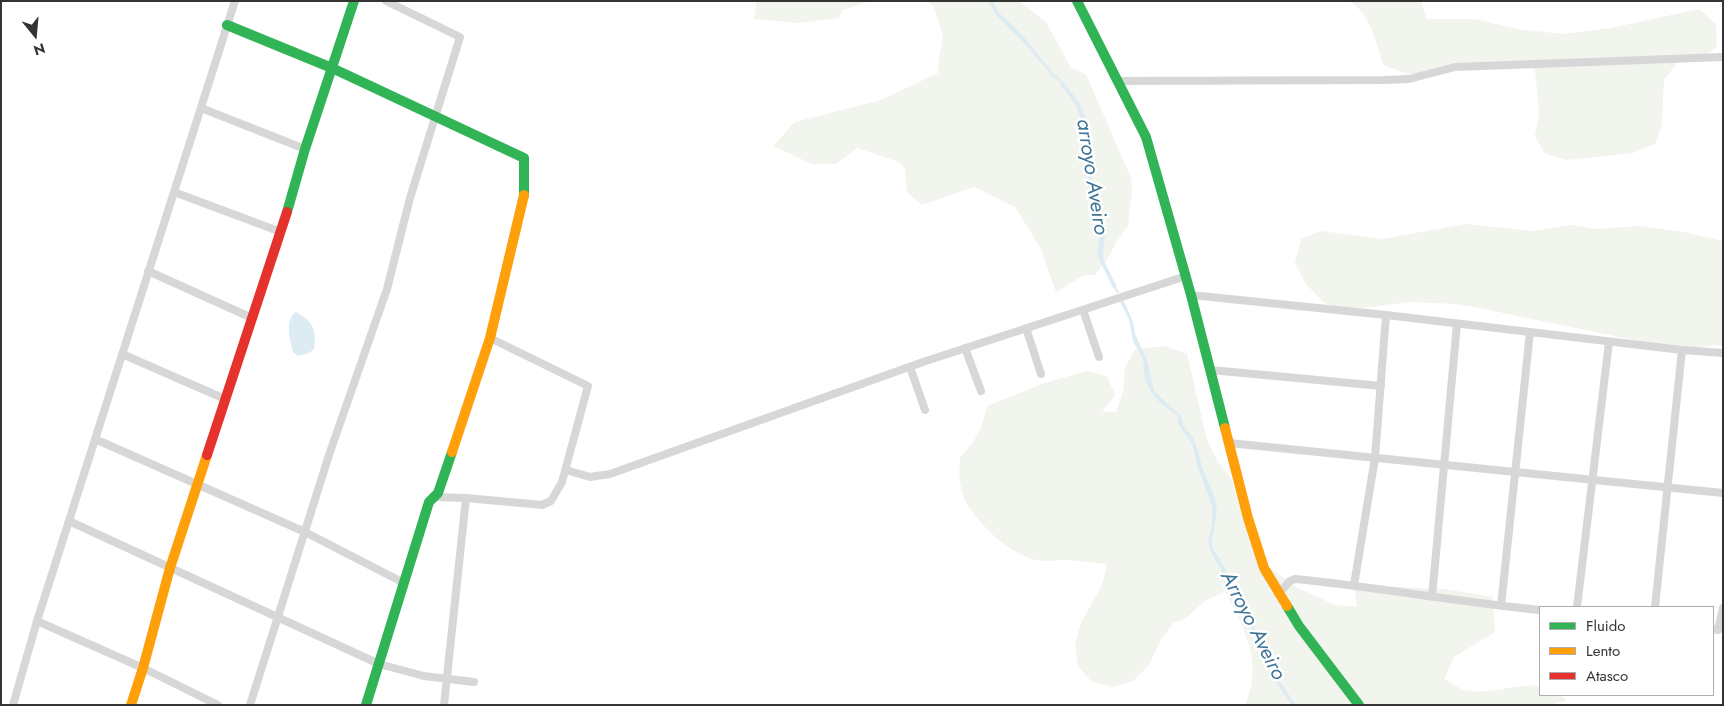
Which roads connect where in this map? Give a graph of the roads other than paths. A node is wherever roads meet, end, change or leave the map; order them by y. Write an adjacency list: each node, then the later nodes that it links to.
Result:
1 (235, 1): 5 (street)
2 (354, 1): 7 (street)
3 (386, 1): 10 (street)
4 (1077, 1): 8 (street)
5 (227, 24): 7 (street); 9 (street)
6 (1723, 57): 8 (street)
7 (332, 68): 10 (street); 11 (street)
8 (1118, 81): 15 (street)
9 (200, 108): 11 (street); 12 (street)
10 (436, 116): 23 (street); 50 (street)
11 (305, 150): 13 (street)
12 (174, 192): 13 (street); 14 (street)
13 (281, 232): 19 (street)
14 (148, 271): 19 (street); 28 (street)
15 (1186, 276): 16 (street); 17 (street)
16 (1191, 295): 18 (street); 31 (street)
17 (1083, 310): 21 (street); 29 (street)
18 (1386, 315): 20 (street); 33 (street)
19 (252, 318): 35 (street)
20 (1457, 324): 22 (street); 40 (street)
21 (1026, 328): 25 (street); 32 (street)
22 (1530, 332): 24 (street); 42 (street)
23 (490, 338): 41 (street); 47 (street)
24 (1609, 342): 26 (street); 43 (street)
25 (966, 348): 30 (street); 34 (street)
26 (1682, 350): 27 (street); 45 (street)
27 (1723, 353)
28 (122, 354): 35 (street); 37 (street)
29 (1099, 357)
30 (910, 367): 36 (street); 41 (street)
31 (1211, 370): 33 (street); 38 (street)
32 (1041, 374)
33 (1381, 386): 39 (street)
34 (981, 391)
35 (225, 399): 44 (street)
36 (925, 410)
37 (95, 439): 44 (street); 49 (street)
38 (1229, 443): 39 (street); 54 (street)
39 (1374, 458): 40 (street); 53 (street)
40 (1444, 465): 42 (street); 55 (street)
41 (566, 470): 48 (street)
42 (1515, 472): 43 (street); 56 (street)
43 (1592, 480): 45 (street); 57 (street)
44 (198, 485): 50 (street); 51 (street)
45 (1668, 488): 46 (street); 58 (street)
46 (1723, 493)
47 (433, 497): 48 (street); 52 (street)
48 (466, 498): 66 (street)
49 (68, 522): 51 (street); 62 (street)
50 (305, 532): 52 (street); 61 (street)
51 (170, 568): 61 (street); 65 (street)
52 (404, 583): 64 (street)
53 (1354, 585): 54 (street); 55 (street)
54 (1278, 594): 74 (street)
55 (1432, 597): 56 (street)
56 (1501, 606): 60 (street)
57 (1577, 606)
58 (1655, 606)
59 (1723, 608): 63 (street)
60 (1539, 610)
61 (278, 618): 64 (street); 71 (street)
62 (37, 621): 65 (street); 68 (street)
63 (1714, 629)
64 (379, 664): 66 (street); 72 (street)
65 (143, 668): 69 (street); 70 (street)
66 (447, 679): 67 (street); 73 (street)
67 (474, 682)
68 (13, 705)
69 (131, 705)
70 (218, 705)
71 (250, 705)
72 (366, 705)
73 (444, 705)
74 (1359, 705)

